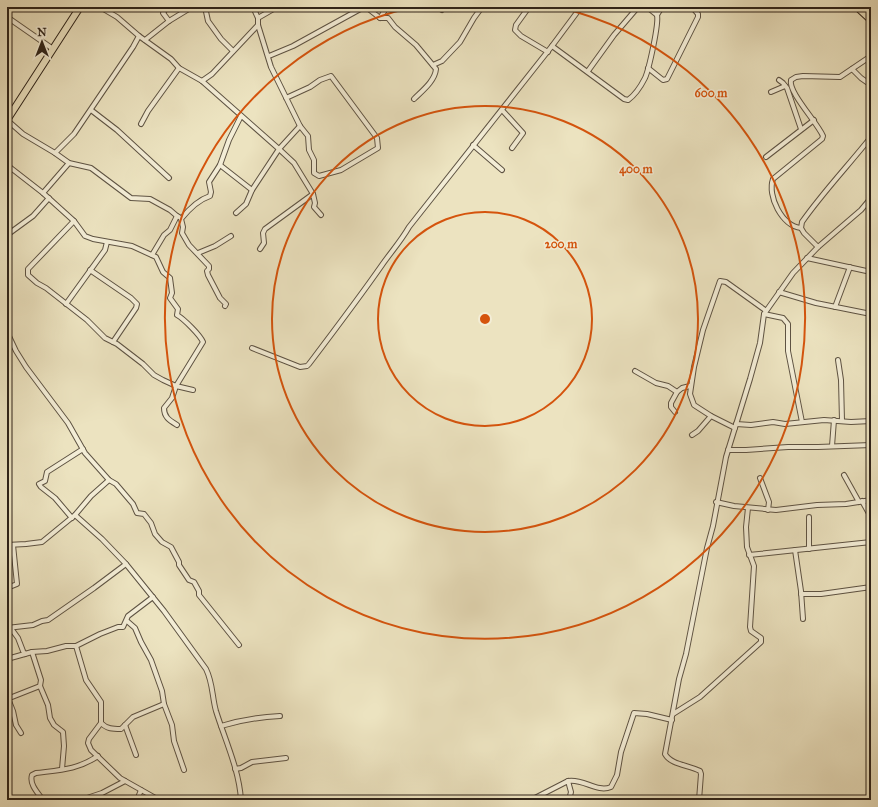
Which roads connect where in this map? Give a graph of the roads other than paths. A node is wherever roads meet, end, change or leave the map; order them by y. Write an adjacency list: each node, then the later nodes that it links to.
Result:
1 (80, 7): 28 (main road)
2 (100, 7): 25 (street)
3 (167, 7): 23 (street)
4 (192, 7): 23 (street)
5 (205, 7): 29 (street)
6 (253, 7): 20 (street)
7 (277, 7): 20 (street)
8 (365, 7): 21 (street); 31 (street)
9 (387, 7): 21 (street)
10 (482, 7): 33 (street)
11 (530, 7): 30 (street)
12 (581, 7): 27 (street)
13 (638, 7): 37 (street)
14 (647, 7): 18 (street)
15 (662, 7): 18 (street)
16 (692, 7): 35 (street)
17 (857, 7): 22 (main road)
18 (657, 14): 35 (street)
19 (7, 17): 28 (street)
20 (258, 18): 24 (street)
21 (380, 18): 33 (street)
22 (871, 20)
23 (170, 21): 26 (street)
24 (258, 25): 29 (street); 31 (street)
25 (139, 36): 26 (street); 45 (street)
26 (145, 40): 34 (street)
27 (552, 46): 30 (street); 37 (street)
28 (53, 49): 48 (main road)
29 (233, 51): 39 (street)
30 (548, 52): 46 (street)
31 (269, 56): 43 (street)
32 (871, 56): 36 (street)
33 (433, 65): 44 (street)
34 (179, 68): 39 (street); 50 (street)
35 (648, 68): 37 (street)
36 (852, 69): 40 (street); 49 (street)
37 (588, 71)
38 (779, 80): 41 (street)
39 (202, 81): 47 (street)
40 (871, 85)
41 (785, 86): 42 (street); 52 (street)
42 (771, 92)
43 (286, 98): 51 (street); 51 (street)
44 (414, 99)
45 (91, 110): 57 (street); 63 (street)
46 (502, 110): 54 (street); 55 (street)
47 (241, 116): 56 (street); 61 (street)
48 (7, 120): 57 (street)
49 (814, 120): 52 (street); 74 (street)
50 (142, 124)
51 (300, 126): 56 (street)
52 (801, 129): 58 (street)
53 (871, 137): 74 (street)
54 (473, 145): 62 (street); 95 (street)
55 (512, 148)
56 (279, 149): 64 (street); 66 (street)
57 (55, 153): 59 (street)
58 (766, 157)
59 (69, 163): 65 (street); 71 (street)
60 (7, 165): 65 (street)
61 (220, 165): 64 (street); 72 (street)
62 (502, 170)
63 (169, 178)
64 (252, 190): 69 (street)
65 (43, 193): 67 (street)
66 (313, 194): 70 (street); 79 (street)
67 (49, 198): 73 (street); 75 (street)
68 (871, 198): 78 (street)
69 (236, 213)
70 (321, 215)
71 (177, 216): 72 (street); 81 (street)
72 (181, 219): 80 (street)
73 (74, 221): 77 (street); 88 (street)
74 (801, 228): 78 (street)
75 (7, 235)
76 (231, 236): 80 (street)
77 (107, 242): 81 (street); 84 (street)
78 (818, 246): 82 (street)
79 (260, 249)
80 (198, 254): 89 (street)
81 (152, 255): 98 (street)
82 (807, 258): 83 (street); 87 (street)
83 (850, 267): 85 (street); 90 (street)
84 (90, 270): 88 (street); 94 (street)
85 (870, 272): 86 (street)
86 (871, 280)
87 (779, 292): 90 (street); 91 (street)
88 (66, 304): 94 (street)
89 (225, 306)
90 (835, 307): 92 (street)
91 (764, 312): 99 (street); 107 (street); 109 (street)
92 (871, 314)
93 (8, 336): 113 (street)
94 (113, 342): 98 (street)
95 (252, 348)
96 (838, 360): 105 (street)
97 (635, 371): 101 (street)
98 (176, 386): 100 (street); 108 (street)
99 (690, 386): 101 (street); 103 (street)
100 (193, 390)
101 (678, 392): 102 (street)
102 (675, 412)
103 (710, 416): 109 (street); 110 (street)
104 (834, 420): 105 (street); 107 (street); 112 (street)
105 (842, 421): 106 (street)
106 (871, 421)
107 (802, 422): 109 (street)
108 (177, 425)
109 (736, 426): 114 (street)
110 (692, 435)
111 (871, 445): 112 (street)
112 (832, 446): 114 (street)
113 (83, 449): 117 (street); 123 (street)
114 (728, 450): 120 (street)
115 (844, 475): 119 (street)
116 (760, 478): 122 (street)
117 (109, 480): 123 (street); 140 (street)
118 (871, 500): 119 (street)
119 (861, 501): 122 (street); 125 (street)
120 (716, 502): 121 (street); 148 (street)
121 (748, 508): 122 (street); 131 (street)
122 (768, 510)
123 (74, 516): 128 (street); 132 (street)
124 (809, 517): 129 (street)
125 (871, 517)
126 (871, 542): 129 (street)
127 (7, 545): 128 (street)
128 (13, 545): 134 (street)
129 (809, 549): 130 (street)
130 (795, 550): 131 (street); 135 (street)
131 (749, 555): 148 (street)
132 (126, 564): 136 (street); 139 (street)
133 (871, 587): 135 (street)
134 (7, 588)
135 (801, 594): 137 (street)
136 (153, 597): 138 (street); 153 (street)
137 (803, 619)
138 (127, 621): 141 (street); 147 (street)
139 (9, 628): 143 (street)
140 (239, 645)
141 (76, 646): 142 (street); 151 (street)
142 (32, 652): 143 (street); 145 (street)
143 (25, 654): 144 (street)
144 (7, 660)
145 (40, 686): 146 (street); 158 (street)
146 (7, 698): 154 (street)
147 (164, 704): 152 (street); 160 (street)
148 (673, 714): 150 (street)
149 (280, 716): 153 (street)
150 (672, 720): 162 (street); 171 (street)
151 (102, 723): 152 (street); 156 (street)
152 (125, 725): 155 (street)
153 (221, 726): 159 (street)
154 (21, 733)
155 (136, 755)
156 (98, 756): 158 (street); 161 (street)
157 (286, 758): 159 (street)
158 (62, 769): 164 (street)
159 (235, 769): 168 (street)
160 (184, 770)
161 (124, 781): 163 (street); 165 (street)
162 (568, 781): 169 (street); 170 (street)
163 (141, 790): 166 (street); 167 (street)
164 (43, 800)
165 (68, 800)
166 (137, 800)
167 (159, 800)
168 (241, 800)
169 (531, 800)
170 (569, 800)
171 (699, 800)

